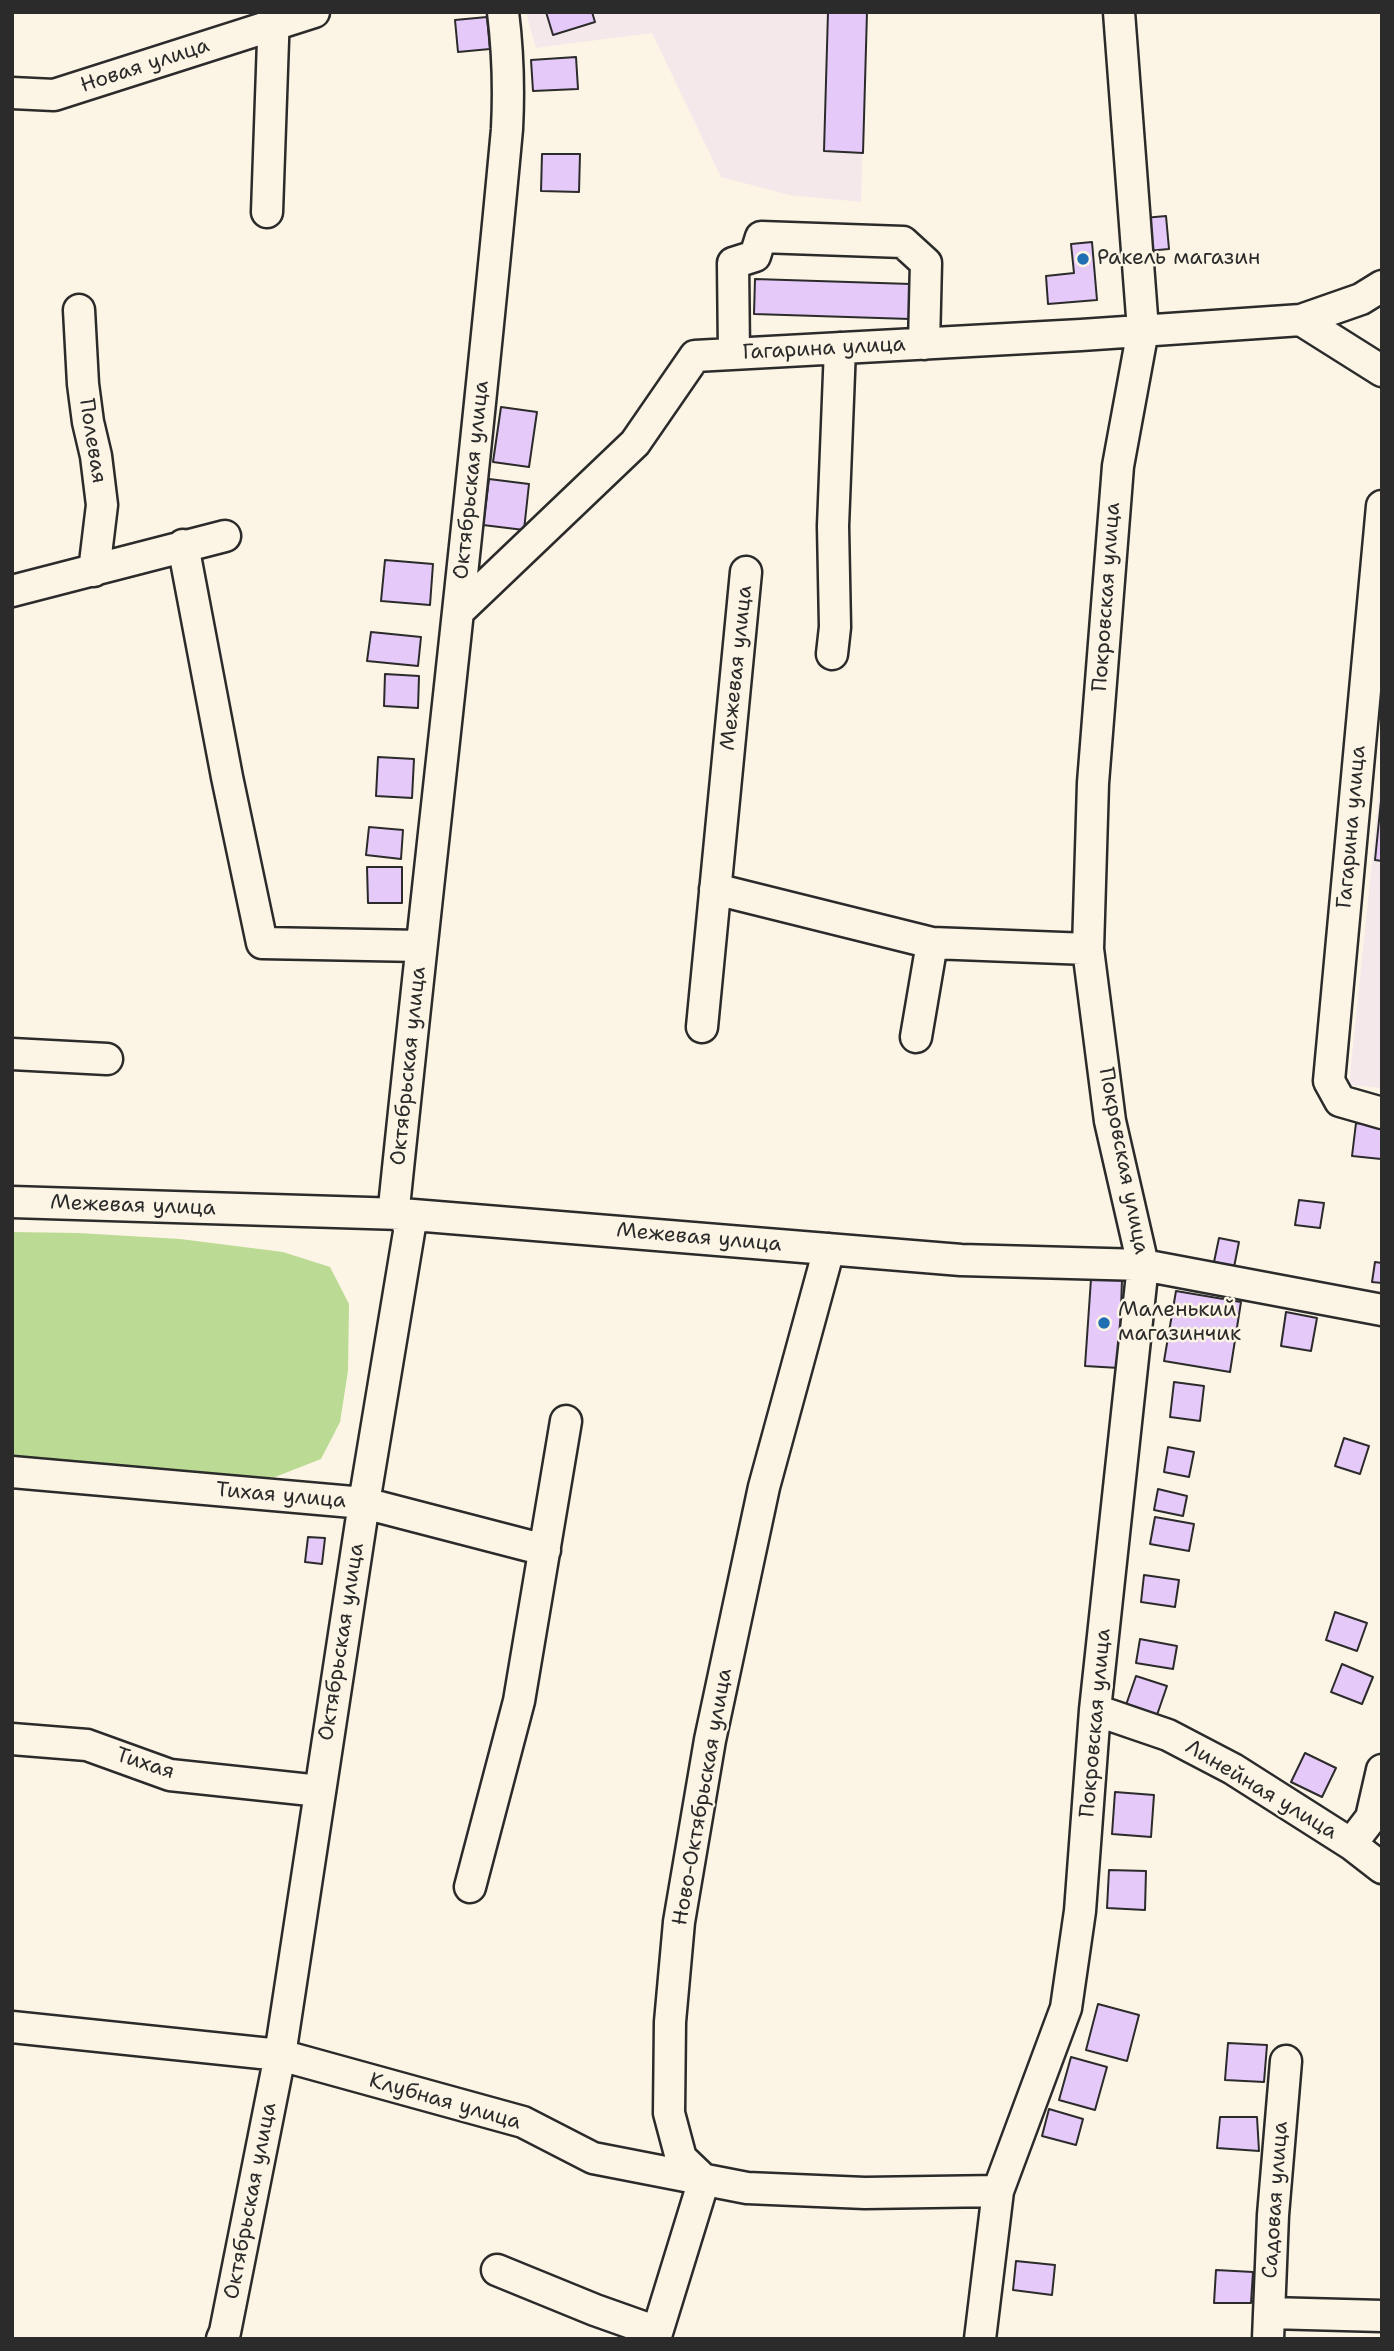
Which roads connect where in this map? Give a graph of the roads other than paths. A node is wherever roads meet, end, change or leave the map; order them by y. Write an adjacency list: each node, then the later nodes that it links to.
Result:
1 (314, 12): 4 (street, Новая улица)
2 (503, 12): 21 (street, Октябрьская улица)
3 (1119, 12): 10 (street, Покровская улица)
4 (275, 18): 5 (street, Новая улица); 6 (street)
5 (12, 93)
6 (267, 212)
7 (1382, 286): 9 (street, Гагарина улица)
8 (79, 310): 18 (street, Полевая)
9 (1300, 320): 10 (street, Гагарина улица); 14 (street)
10 (1143, 330): 11 (street, Гагарина улица); 26 (street, Покровская улица)
11 (924, 344): 12 (street, Гагарина улица); 13 (street)
12 (840, 348): 13 (street, Гагарина улица); 22 (street)
13 (734, 354): 21 (street, Гагарина улица)
14 (1382, 371)
15 (1382, 506): 31 (street, Гагарина улица)
16 (225, 536): 17 (street)
17 (183, 545): 18 (street); 25 (street, Октябрьская улица)
18 (94, 571): 20 (street)
19 (746, 572): 23 (street, Межевая улица)
20 (12, 591)
21 (460, 610): 25 (street, Октябрьская улица)
22 (832, 654)
23 (715, 889): 24 (street); 27 (street, Межевая улица)
24 (932, 943): 26 (street); 28 (street)
25 (421, 947): 33 (street, Октябрьская улица)
26 (1088, 949): 35 (street, Покровская улица)
27 (702, 1027)
28 (916, 1037)
29 (12, 1054): 30 (street)
30 (107, 1059)
31 (1382, 1113)
32 (12, 1202): 33 (street, Межевая улица)
33 (401, 1214): 34 (street, Межевая улица); 39 (street, Октябрьская улица)
34 (829, 1249): 35 (street, Межевая улица); 51 (street, Ново-Октябрьская улица)
35 (1143, 1265): 36 (street, Межевая улица); 41 (street, Покровская улица)
36 (1382, 1310)
37 (566, 1421): 40 (street)
38 (12, 1472): 39 (street, Тихая улица)
39 (363, 1503): 40 (street, Тихая улица); 44 (street, Октябрьская улица)
40 (545, 1550): 47 (street)
41 (1095, 1710): 45 (street, Линейная улица); 52 (street, Покровская улица)
42 (12, 1740): 44 (street, Тихая)
43 (1382, 1770): 45 (street)
44 (320, 1791): 49 (street, Октябрьская улица)
45 (1351, 1844): 46 (street, Линейная улица)
46 (1382, 1868)
47 (470, 1887)
48 (12, 2027): 49 (street, Клубная улица)
49 (280, 2055): 51 (street, Клубная улица); 57 (street, Октябрьская улица)
50 (1286, 2061): 55 (street, Садовая улица)
51 (705, 2180): 52 (street, Клубная улица); 56 (street)
52 (998, 2191): 58 (street, Покровская улица)
53 (497, 2270): 56 (street)
54 (1382, 2316): 55 (street)
55 (1269, 2326)
56 (656, 2335)
57 (222, 2339)
58 (980, 2339)

